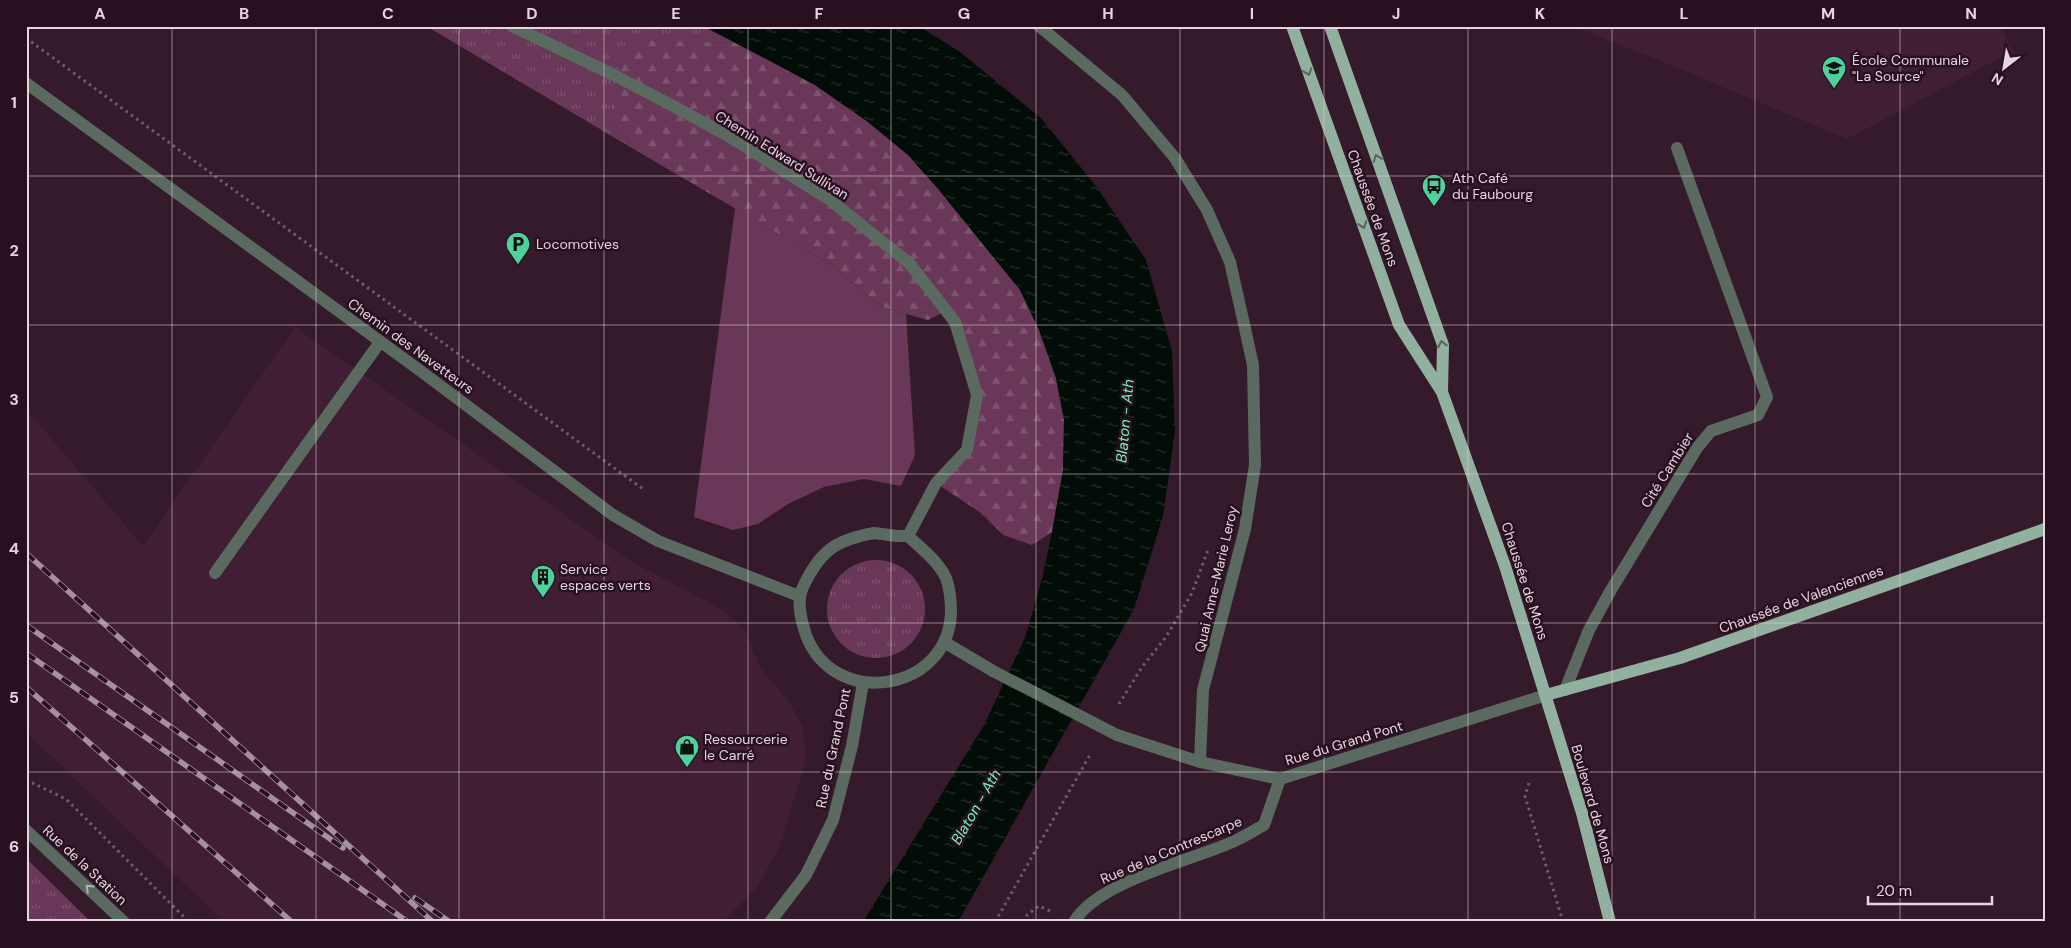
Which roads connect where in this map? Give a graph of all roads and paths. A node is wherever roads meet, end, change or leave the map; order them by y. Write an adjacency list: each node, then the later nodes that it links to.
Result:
1 (512, 26): 12 (street, Chemin Edward Sullivan)
2 (1039, 26): 22 (street, Quai Anne-Marie Leroy)
3 (1292, 26): 9 (main road, Chaussée de Mons, one-way to 9)
4 (1330, 26): 9 (main road, Chaussée de Mons, one-way to 4)
5 (26, 38): 10 (path)
6 (26, 83): 8 (street, Chemin des Navetteurs)
7 (1677, 148): 18 (street, Cité Cambier)
8 (380, 342): 14 (street); 15 (street, Chemin des Navetteurs)
9 (1442, 392): 19 (main road, Chaussée de Mons)
10 (644, 489)
11 (2045, 529): 18 (main road, Chaussée de Valenciennes)
12 (908, 536): 15 (street); 16 (street)
13 (1211, 543): 20 (path)
14 (215, 573)
15 (799, 596): 17 (street)
16 (944, 642): 17 (street); 22 (street, Rue du Grand Pont, bridge)
17 (863, 683): 30 (street, Rue du Grand Pont)
18 (1565, 690): 19 (main road, Rue du Grand Pont)
19 (1546, 695): 23 (street, Rue du Grand Pont); 33 (main road, Boulevard de Mons)
20 (1118, 706)
21 (1094, 748): 31 (path)
22 (1200, 762): 23 (street, Rue du Grand Pont)
23 (1280, 779): 27 (street, Rue de la Contrescarpe)
24 (26, 780): 29 (path)
25 (1529, 783): 32 (path)
26 (26, 830): 28 (street, Rue de la Station, one-way to 26)
27 (1076, 919)
28 (124, 922)
29 (189, 922)
30 (770, 922)
31 (994, 922)
32 (1563, 922)
33 (1610, 922)

